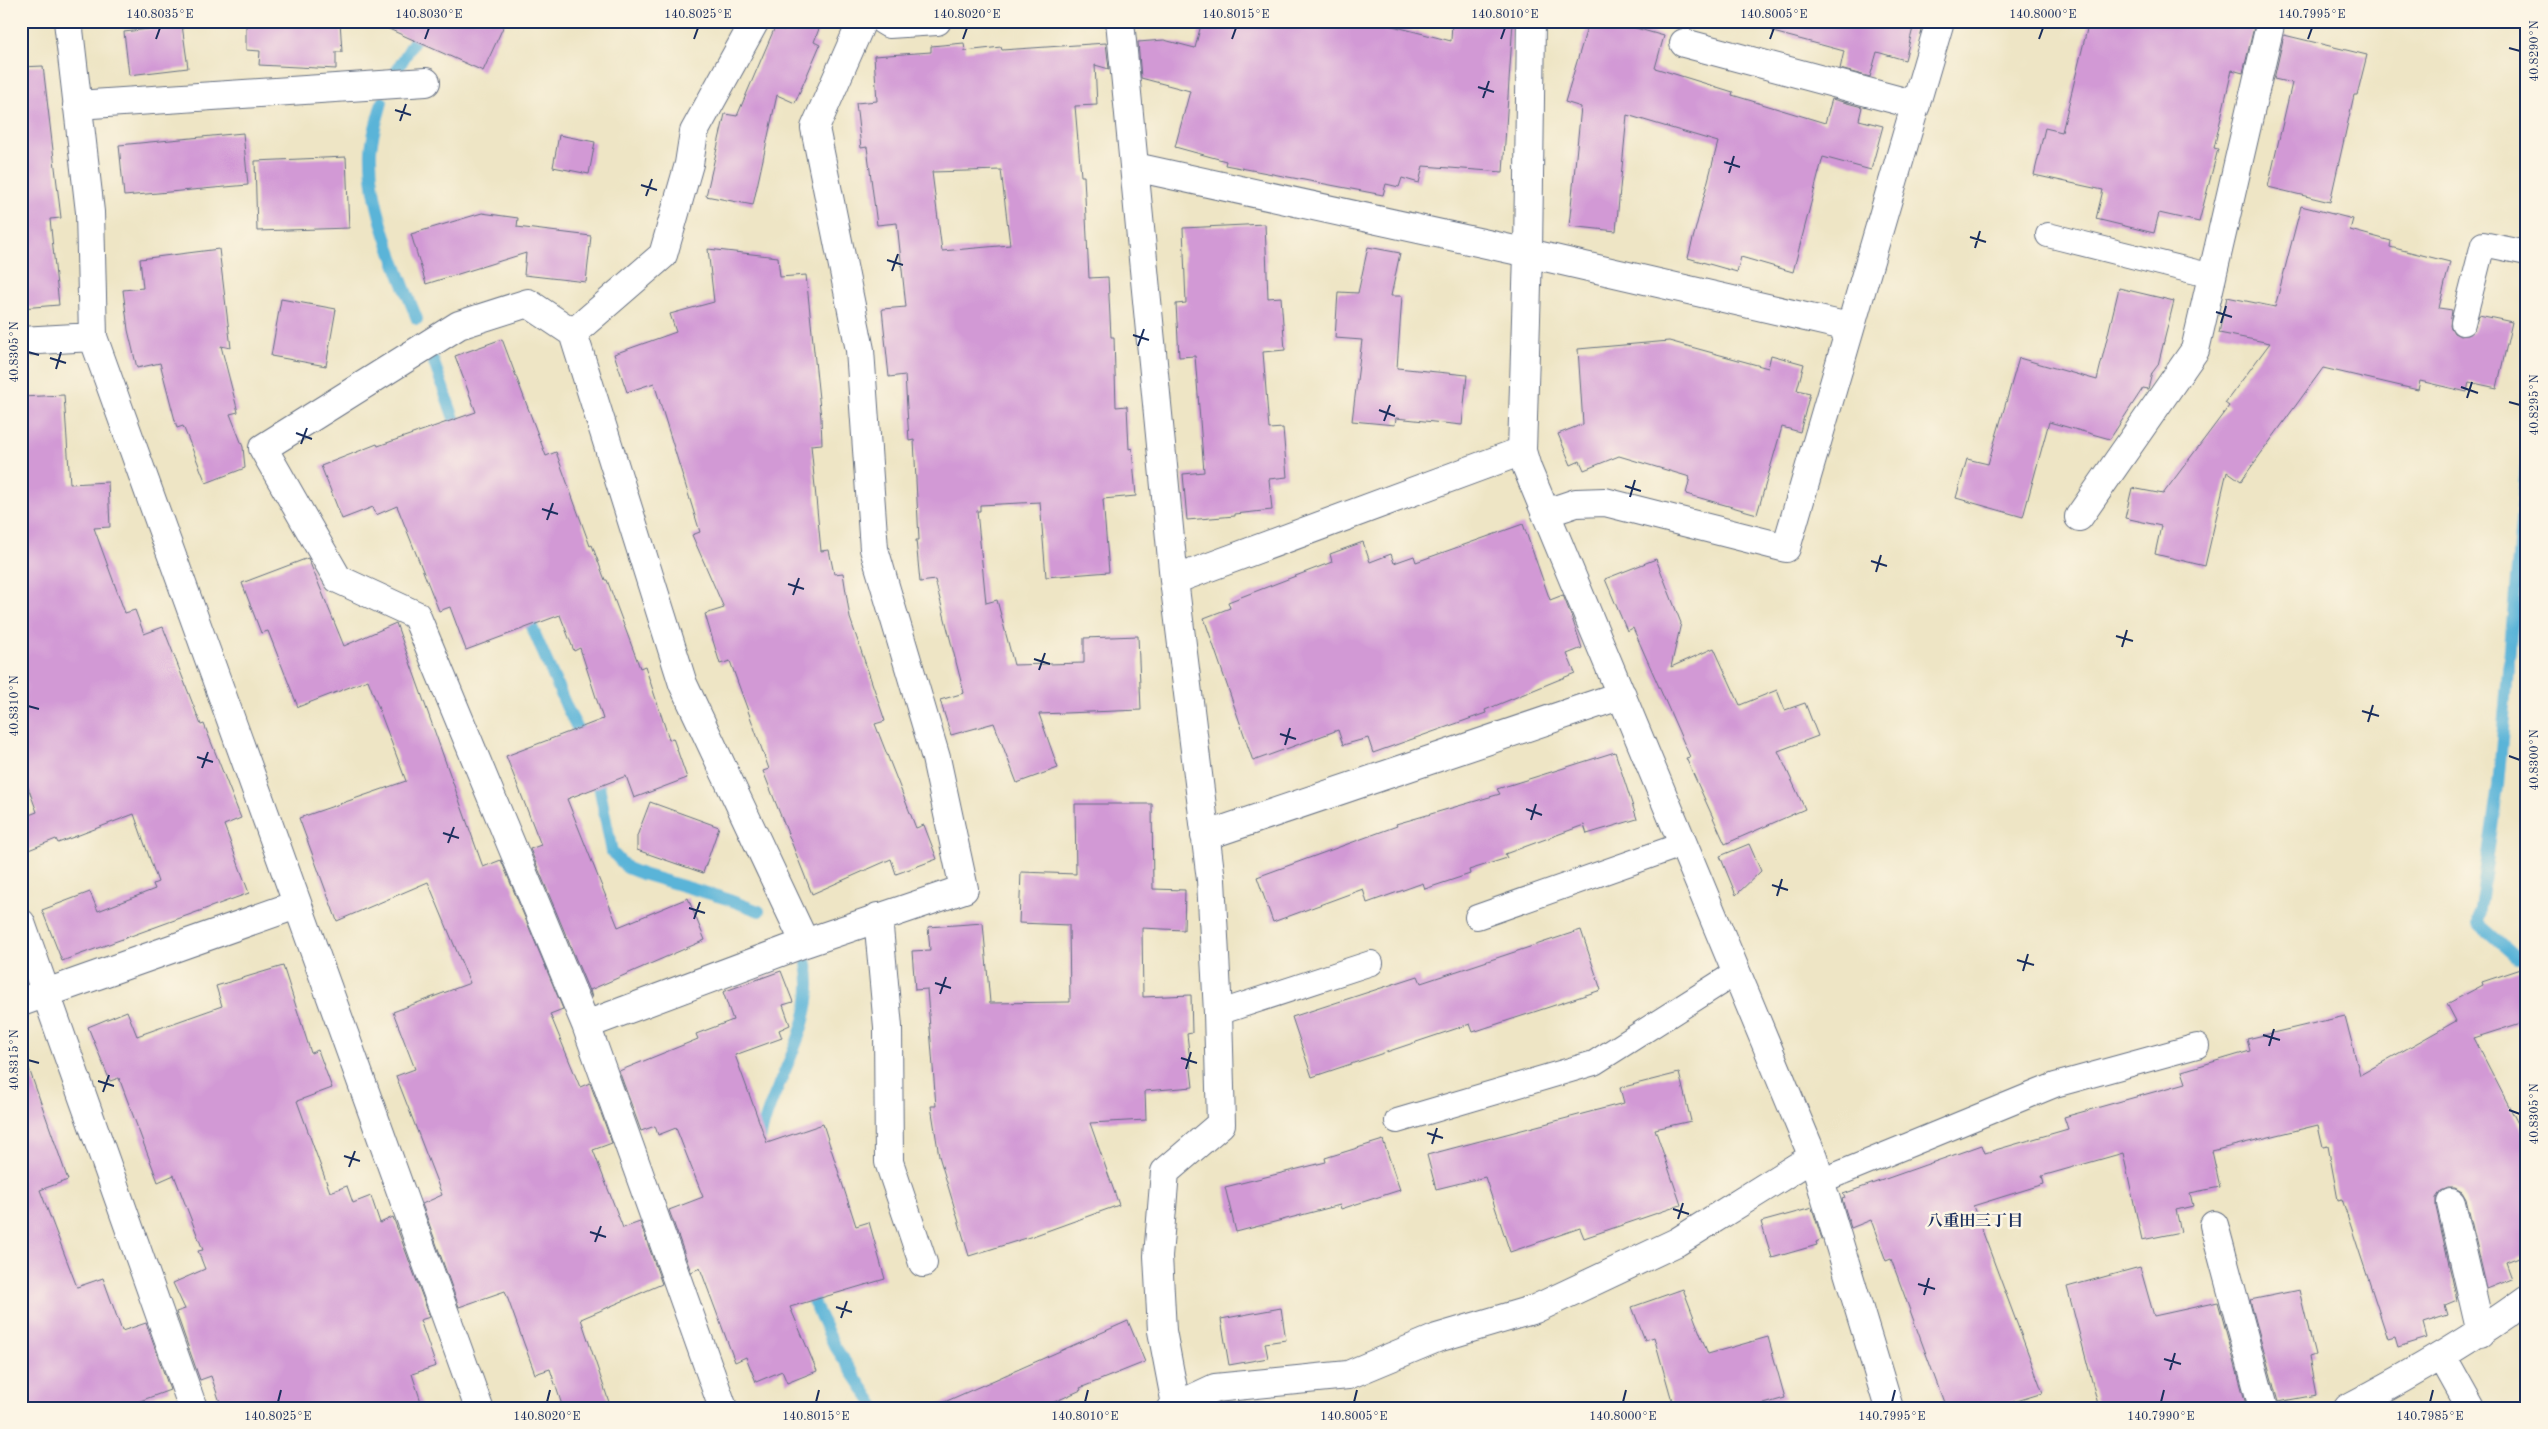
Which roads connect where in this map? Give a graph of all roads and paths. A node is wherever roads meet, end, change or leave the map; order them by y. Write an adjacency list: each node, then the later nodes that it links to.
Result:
1 (68, 21): 12 (street)
2 (755, 21): 21 (street)
3 (862, 21): 32 (street)
4 (884, 21): 5 (street)
5 (937, 21)
6 (1120, 21): 14 (street)
7 (1531, 21): 16 (street)
8 (1940, 21): 13 (street)
9 (2271, 21): 18 (street)
10 (1684, 43): 13 (street)
11 (426, 82): 12 (street)
12 (76, 105): 22 (street)
13 (1916, 105): 20 (street)
14 (1135, 167): 16 (street); 27 (street)
15 (2048, 235): 18 (lane)
16 (1528, 253): 20 (street); 24 (street)
17 (2527, 253): 19 (lane)
18 (2212, 276): 26 (street)
19 (2463, 323)
20 (1850, 327): 25 (street)
21 (573, 333): 35 (street); 40 (street)
22 (93, 337): 23 (street); 31 (street)
23 (21, 341)
24 (1522, 451): 25 (street); 27 (street)
25 (1546, 513): 28 (street)
26 (2079, 517)
27 (1174, 580): 29 (street)
28 (1622, 695): 29 (street); 30 (street)
29 (1205, 836): 39 (street)
30 (1684, 844): 33 (lane); 37 (street)
31 (296, 905): 38 (street); 52 (street)
32 (878, 917): 35 (street); 46 (street)
33 (1477, 917)
34 (21, 923): 38 (street)
35 (805, 943): 40 (street)
36 (1371, 963): 39 (lane)
37 (1737, 972): 42 (lane); 43 (street)
38 (34, 998): 51 (street)
39 (1218, 1013): 50 (street)
40 (586, 1025): 53 (street)
41 (2197, 1046): 43 (lane)
42 (1396, 1121)
43 (1817, 1169): 50 (street); 54 (street)
44 (2452, 1203): 48 (street)
45 (2214, 1225): 55 (street)
46 (923, 1263)
47 (2527, 1299): 48 (street)
48 (2481, 1333): 49 (street)
49 (2442, 1356): 56 (street); 57 (street)
50 (1174, 1406)
51 (193, 1408)
52 (479, 1408)
53 (723, 1408)
54 (1889, 1408)
55 (2263, 1408)
56 (2348, 1408)
57 (2471, 1408)

